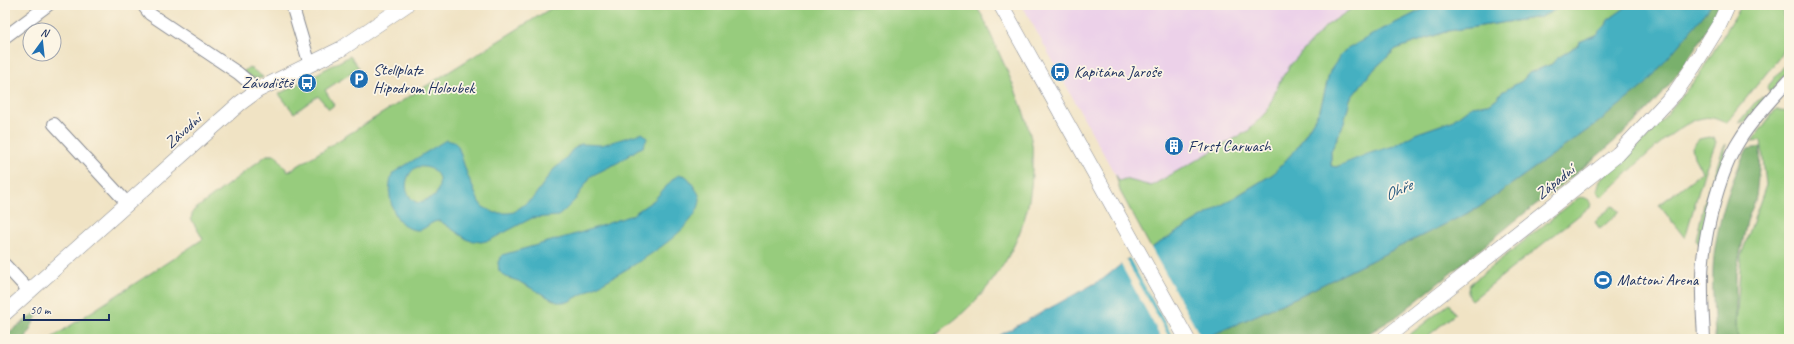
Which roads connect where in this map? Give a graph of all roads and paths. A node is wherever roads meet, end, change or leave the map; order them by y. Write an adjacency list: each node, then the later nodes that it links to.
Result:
1 (48, 5): 9 (street)
2 (143, 5): 12 (street)
3 (292, 5): 10 (street)
4 (406, 5): 10 (street, Závodní)
5 (1001, 5): 18 (street)
6 (1728, 5): 8 (street, Západní)
7 (1735, 5): 8 (street, Západní)
8 (1719, 25): 19 (street, Západní)
9 (5, 37)
10 (310, 65): 12 (street, Závodní)
11 (1789, 80): 20 (street)
12 (258, 90): 14 (street, Závodní)
13 (54, 124): 14 (street)
14 (128, 204): 16 (street, Závodní)
15 (5, 265): 16 (street)
16 (29, 291): 17 (street, Závodní)
17 (5, 313)
18 (1187, 339)
19 (1384, 339)
20 (1704, 339)

